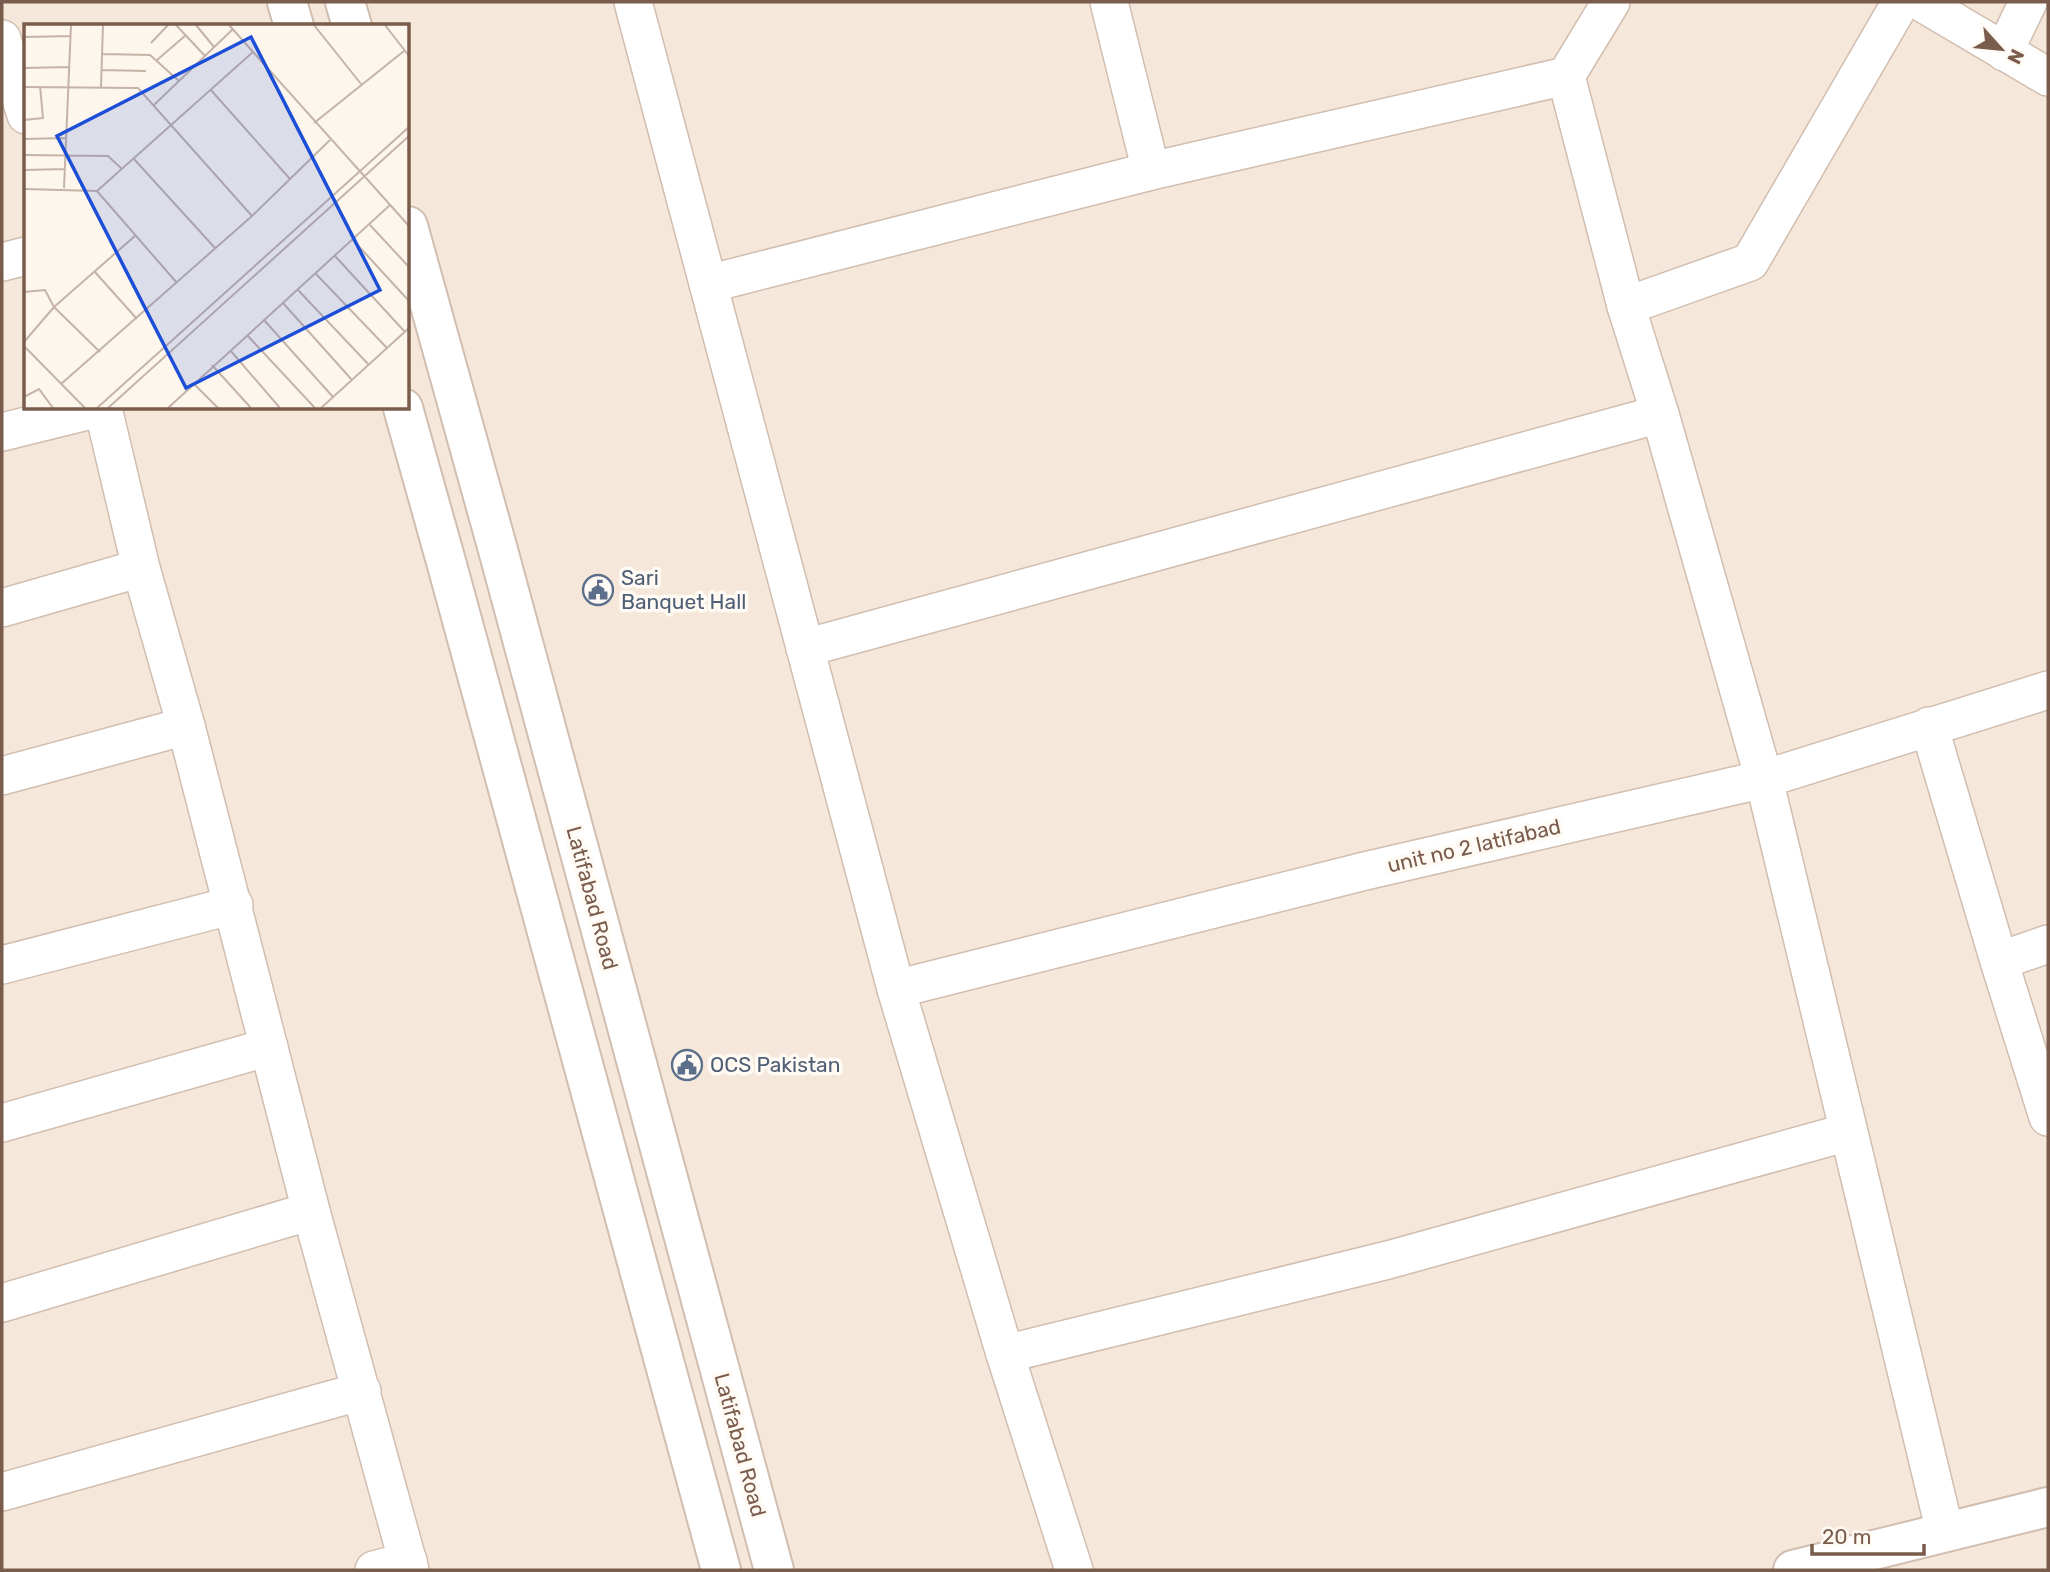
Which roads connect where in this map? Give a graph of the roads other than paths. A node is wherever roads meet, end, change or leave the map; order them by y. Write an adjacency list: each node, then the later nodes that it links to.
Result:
1 (287, 2): 9 (street)
2 (345, 2): 10 (street)
3 (633, 2): 20 (street)
4 (1109, 2): 16 (street)
5 (1611, 2): 13 (street)
6 (1901, 2): 21 (street)
7 (1921, 2): 11 (street)
8 (2028, 2): 11 (street)
9 (293, 24)
10 (351, 24)
11 (2004, 52): 14 (street)
12 (5, 58): 15 (street)
13 (1566, 76): 16 (street); 21 (street)
14 (2048, 77)
15 (24, 110)
16 (1151, 171): 20 (street)
17 (410, 233): 27 (street, Latifabad Road)
18 (24, 256): 19 (street)
19 (2, 262)
20 (708, 284): 31 (street)
21 (1626, 306): 25 (street)
22 (94, 410): 26 (street)
23 (102, 410): 29 (street)
24 (404, 410): 28 (street)
25 (1660, 414): 31 (street); 36 (street)
26 (2, 432)
27 (498, 550): 28 (street); 37 (street, Latifabad Road)
28 (447, 565): 38 (street)
29 (141, 568): 30 (street); 33 (street)
30 (2, 608)
31 (805, 648): 43 (street)
32 (2048, 690): 34 (street, unit no 2 latifabad)
33 (187, 726): 35 (street); 39 (street)
34 (1929, 726): 36 (street, unit no 2 latifabad); 41 (street)
35 (2, 776)
36 (1763, 779): 43 (street, unit no 2 latifabad); 47 (street)
37 (590, 892): 38 (street); 52 (street, Latifabad Road)
38 (539, 902): 53 (street)
39 (234, 905): 42 (street); 44 (street)
40 (2048, 944): 41 (street)
41 (1999, 961): 45 (street)
42 (2, 965)
43 (896, 989): 50 (street)
44 (269, 1046): 46 (street); 48 (street)
45 (2048, 1117)
46 (2, 1123)
47 (1849, 1132): 50 (street); 56 (street)
48 (311, 1211): 49 (street); 51 (street)
49 (2, 1303)
50 (1005, 1354): 60 (street)
51 (362, 1391): 54 (street); 57 (street)
52 (733, 1417): 53 (street); 59 (street, Latifabad Road)
53 (683, 1431): 58 (street)
54 (2, 1492)
55 (2048, 1507): 56 (street)
56 (1945, 1532): 61 (street)
57 (397, 1567)
58 (721, 1570)
59 (774, 1570)
60 (1074, 1570)
61 (1793, 1570)

